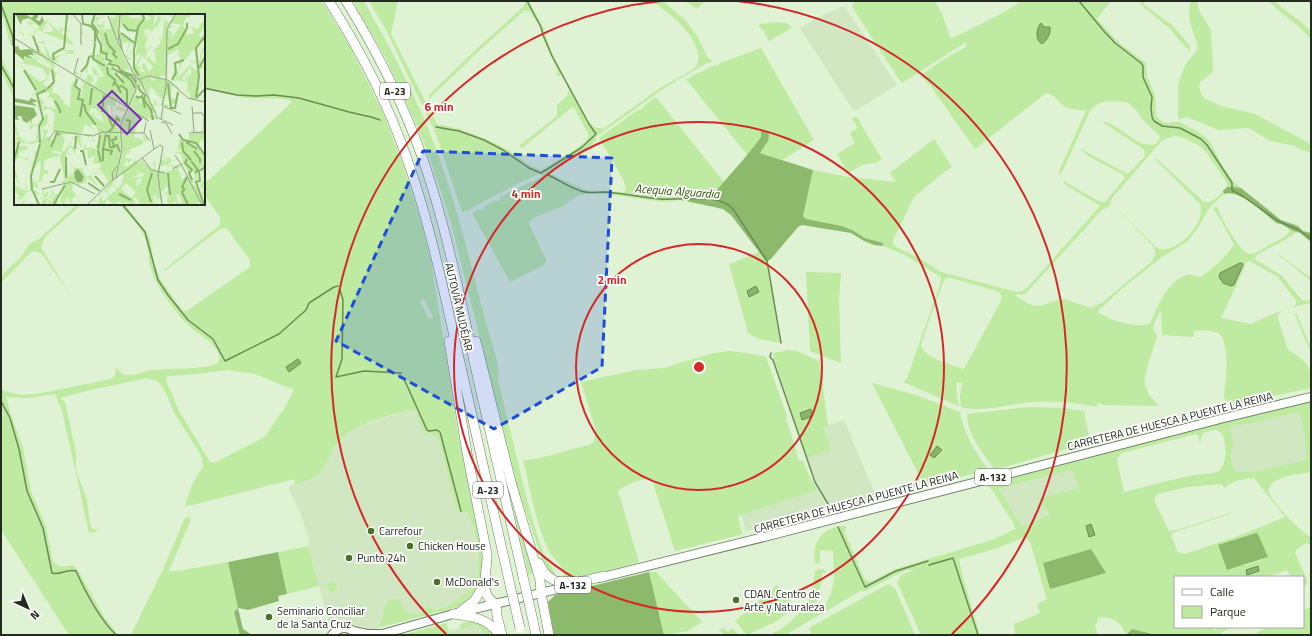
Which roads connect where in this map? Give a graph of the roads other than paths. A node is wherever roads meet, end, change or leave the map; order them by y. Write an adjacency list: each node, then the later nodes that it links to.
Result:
1 (329, 1): 4 (highway, AUTOVÍA MUDÉJAR / A-23)
2 (346, 1): 3 (highway, AUTOVÍA MUDÉJAR / A-23)
3 (463, 312): 6 (highway); 18 (highway, AUTOVÍA MUDÉJAR / A-23, bridge)
4 (452, 327): 8 (highway); 12 (highway, AUTOVÍA MUDÉJAR / A-23, bridge)
5 (1311, 397): 7 (main road, CARRETERA DE HUESCA A PUENTE LA REINA / A-132)
6 (532, 553): 7 (highway); 9 (highway)
7 (606, 576): 9 (main road, CARRETERA DE HUESCA A PUENTE LA REINA / A-132)
8 (485, 583): 10 (highway); 11 (highway)
9 (541, 594): 10 (main road, CARRETERA DE HUESCA A PUENTE LA REINA / A-132); 19 (highway)
10 (496, 604): 11 (main road, CARRETERA DE HUESCA A PUENTE LA REINA / A-132); 17 (highway)
11 (457, 613): 14 (main road, A-132); 16 (highway)
12 (520, 632)
13 (355, 633): 14 (main road, A-132); 15 (main road, A-132)
14 (381, 634)
15 (332, 635)
16 (499, 635)
17 (502, 635)
18 (536, 635)
19 (549, 635)

